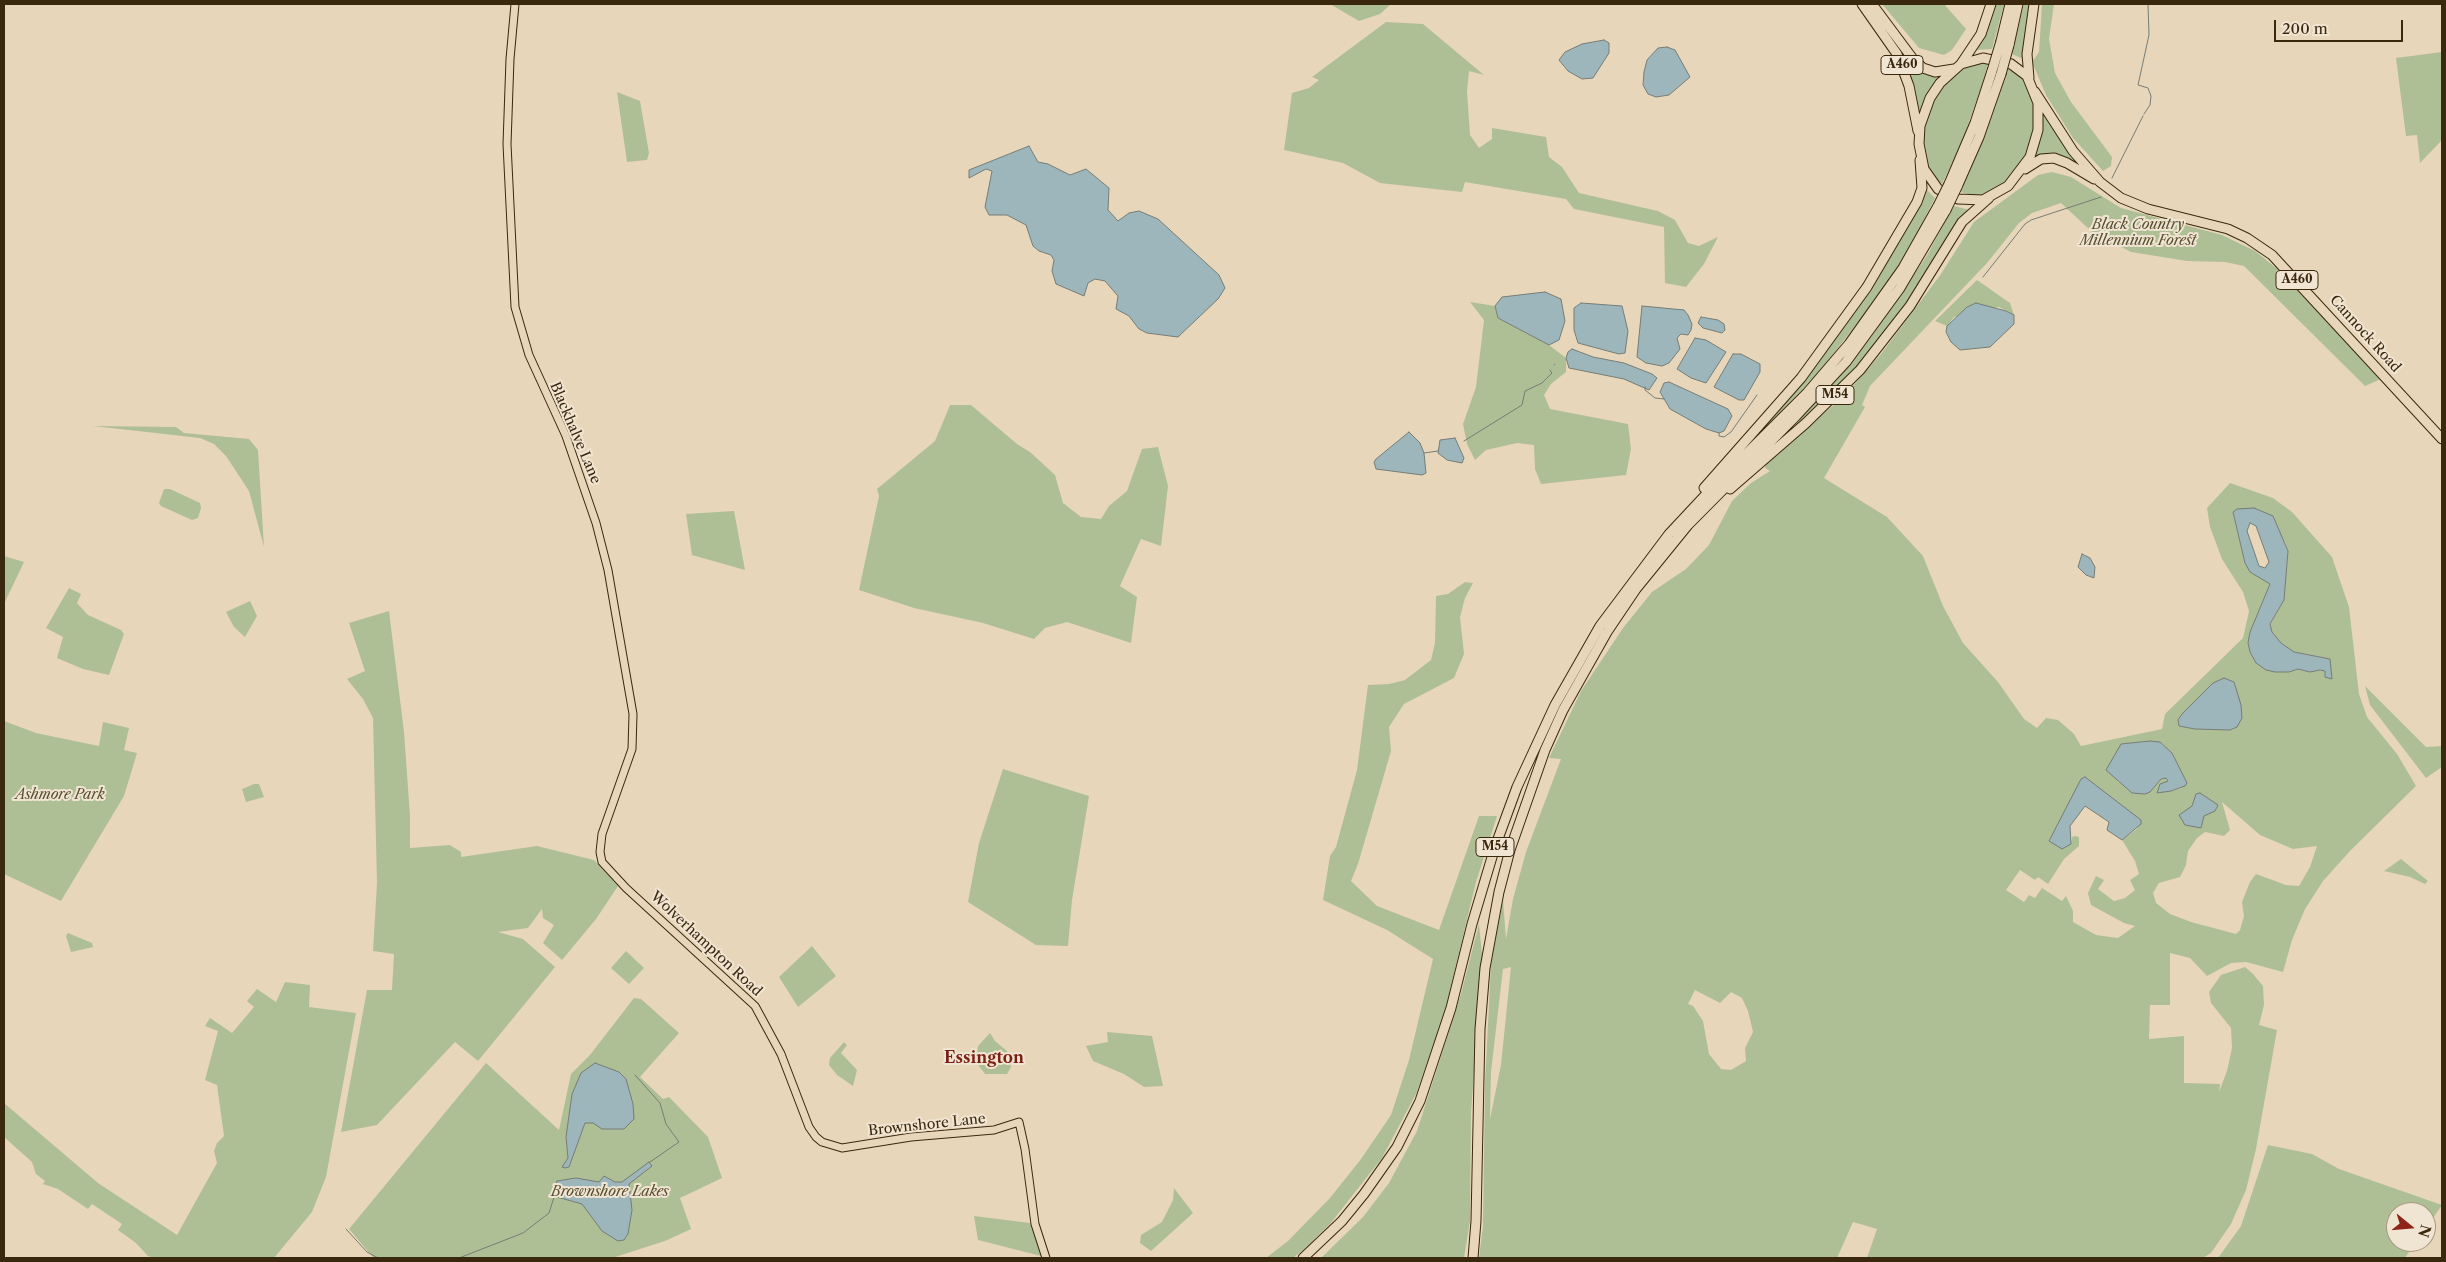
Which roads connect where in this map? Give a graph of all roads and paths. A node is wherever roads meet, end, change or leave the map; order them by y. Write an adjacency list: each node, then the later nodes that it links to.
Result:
1 (516, 4): 21 (main road, Blackhalve Lane)
2 (1862, 4): 12 (highway, A460)
3 (1872, 4): 9 (highway, A460)
4 (1991, 4): 9 (highway)
5 (2010, 4): 8 (highway, M54)
6 (2018, 4): 8 (highway, M54)
7 (2034, 4): 10 (highway)
8 (2005, 43): 17 (highway, M54, bridge)
9 (1958, 66): 10 (highway, A460); 12 (highway)
10 (2030, 81): 11 (highway, A460)
11 (2035, 92): 14 (highway); 15 (highway, Cannock Road / A460)
12 (1919, 136): 13 (highway, A460)
13 (1920, 160): 16 (highway, A460); 19 (highway)
14 (2019, 174): 15 (highway, Cannock Road / A460); 16 (highway, A460)
15 (2100, 182): 18 (highway, Cannock Road / A460)
16 (1989, 198): 20 (highway, M54)
17 (1942, 208): 19 (highway, M54); 20 (highway, M54)
18 (2442, 439)
19 (1655, 551): 24 (highway, M54)
20 (1652, 567): 25 (highway, M54)
21 (605, 866): 22 (main road, Wolverhampton Road)
22 (836, 1148): 23 (main road, Brownshore Lane)
23 (1046, 1258)
24 (1303, 1258)
25 (1473, 1258)

